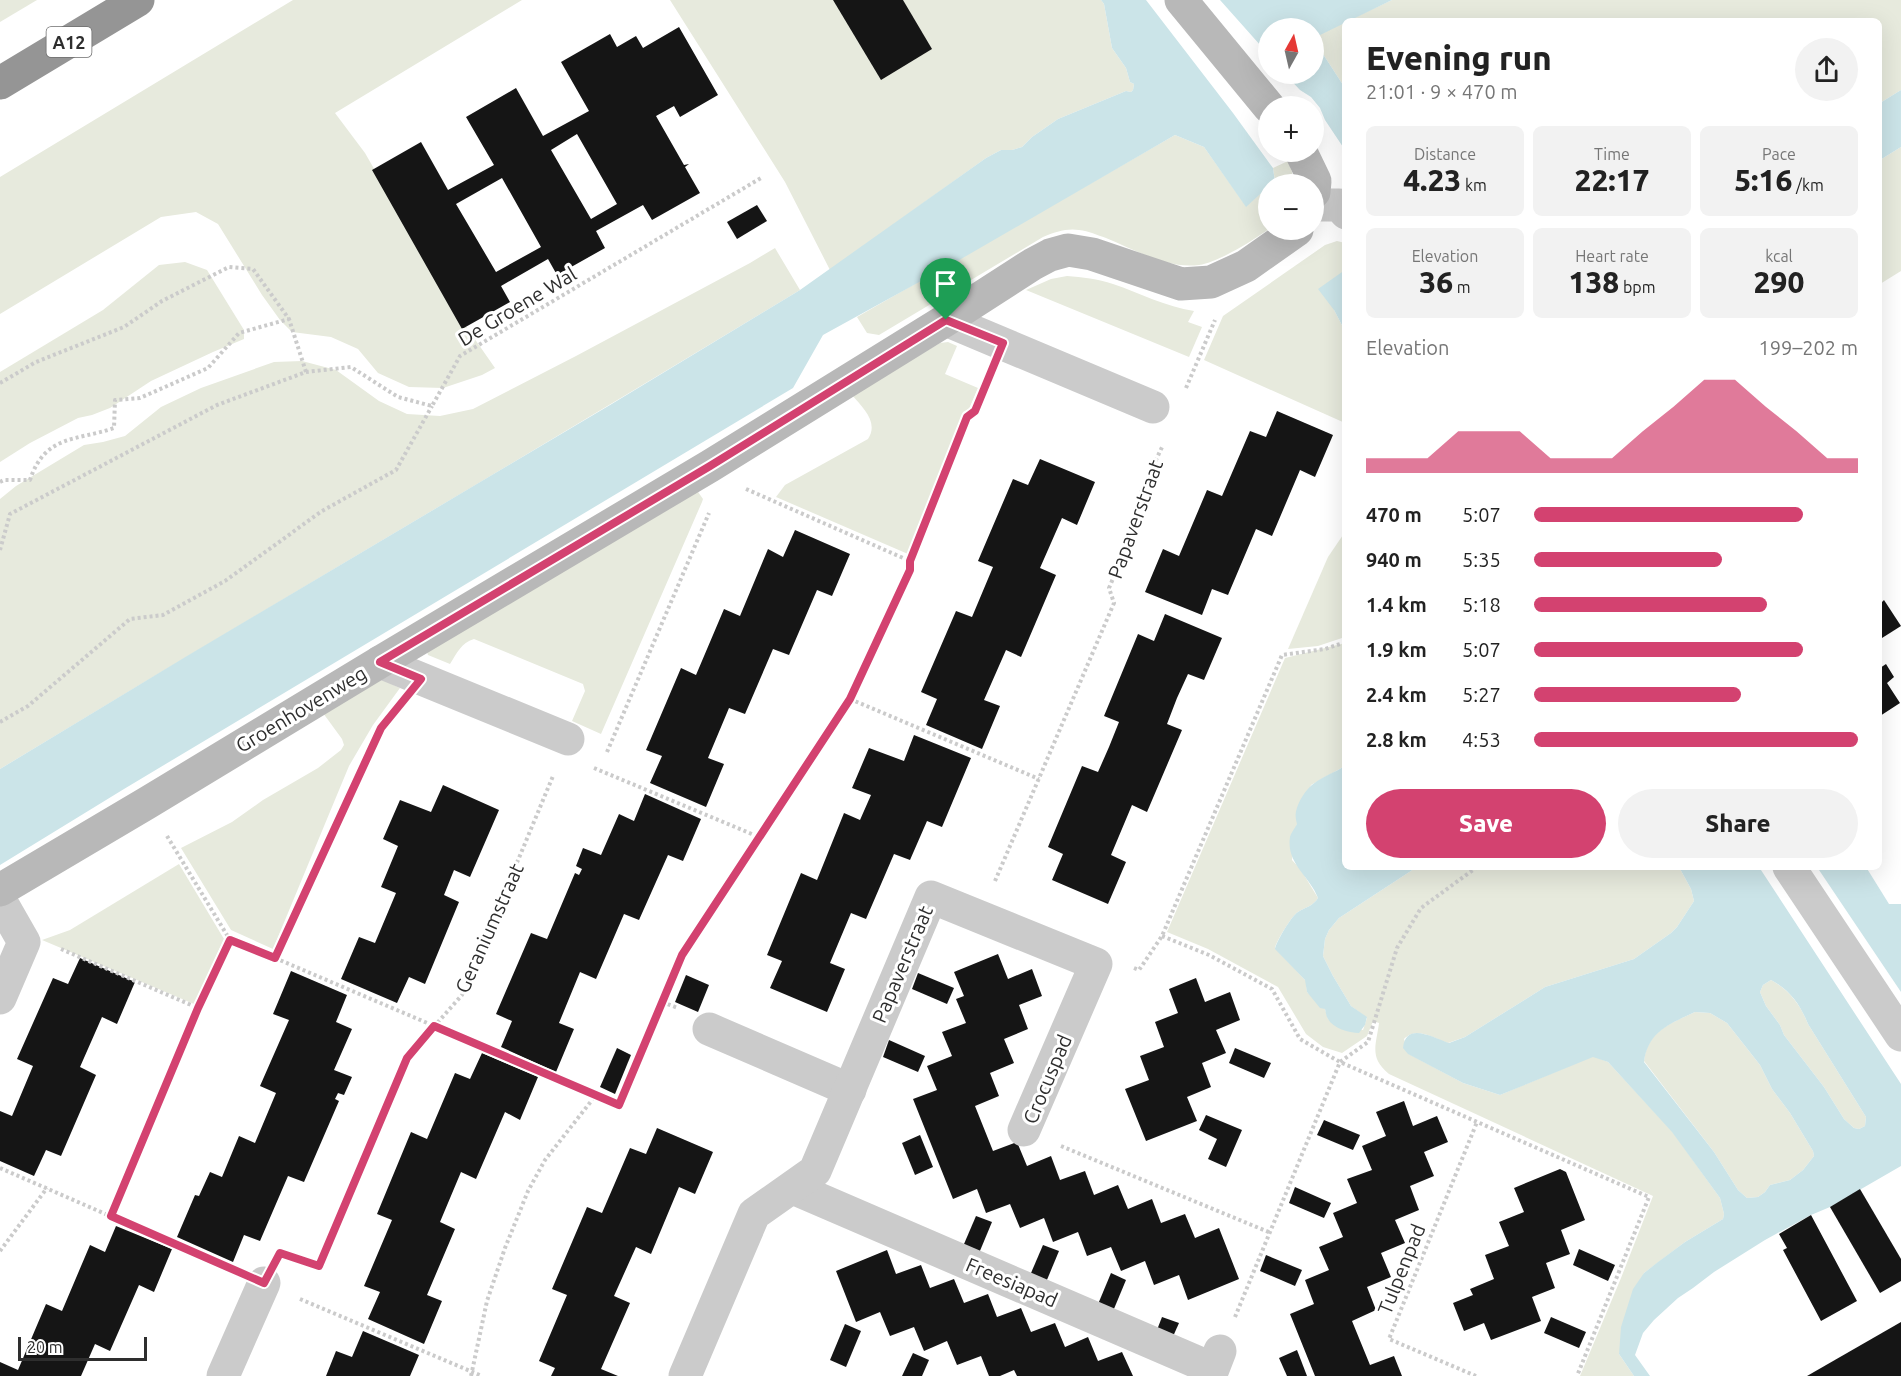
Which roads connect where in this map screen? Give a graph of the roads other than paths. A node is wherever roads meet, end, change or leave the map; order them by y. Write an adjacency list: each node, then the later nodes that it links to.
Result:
1 (138, 0): 3 (highway, A12)
2 (1181, 0): 4 (street)
3 (0, 83)
4 (1260, 96)
5 (1324, 205): 6 (street)
6 (1342, 208)
7 (1283, 240): 8 (street, Groenhovenweg)
8 (946, 320): 9 (street); 10 (street, Groenhovenweg)
9 (1168, 402)
10 (380, 662): 11 (street); 13 (street, Groenhovenweg)
11 (565, 746)
12 (1791, 870): 18 (street)
13 (0, 890)
14 (0, 900): 16 (street)
15 (1096, 964): 19 (street, Papaverstraat); 20 (street, Crocuspad)
16 (0, 998)
17 (709, 1029): 19 (street)
18 (1901, 1035)
19 (850, 1090): 21 (street, Papaverstraat)
20 (1024, 1130)
21 (793, 1188): 23 (street, Freesiapad); 25 (street, Papaverstraat)
22 (264, 1283): 24 (street)
23 (1220, 1351)
24 (222, 1376)
25 (685, 1376)

